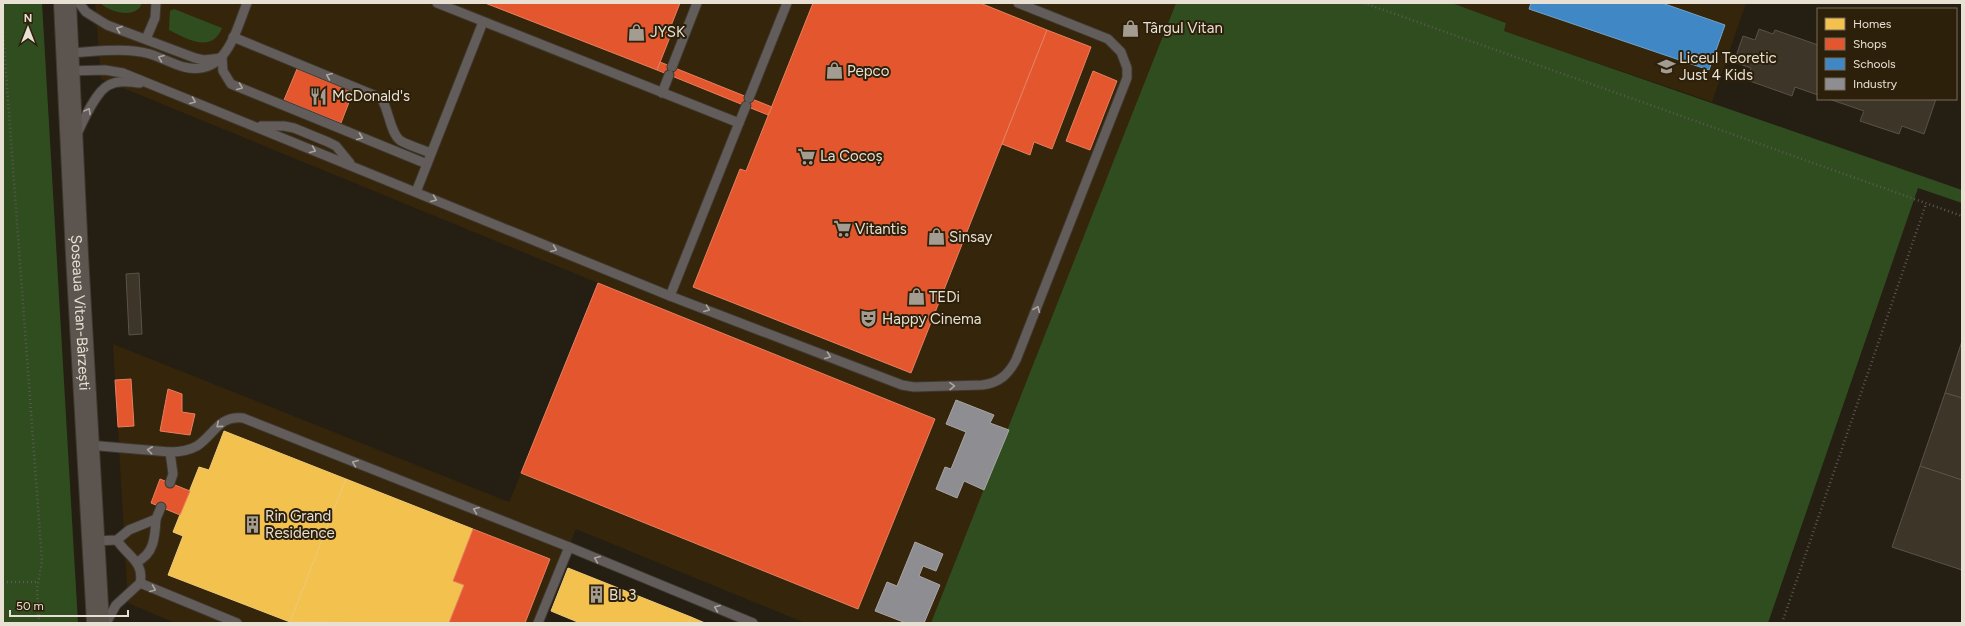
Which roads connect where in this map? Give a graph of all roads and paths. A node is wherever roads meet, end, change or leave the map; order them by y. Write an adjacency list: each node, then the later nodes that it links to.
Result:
1 (65, 3): 15 (main road, Șoseaua Vitan-Bârzești)
2 (79, 3): 13 (lane, one-way to 2)
3 (156, 3): 13 (lane)
4 (247, 3): 12 (lane)
5 (437, 3): 10 (lane)
6 (697, 3): 19 (lane)
7 (787, 3): 20 (lane)
8 (1018, 3): 29 (lane, one-way to 8)
9 (1364, 3): 27 (path)
10 (483, 22): 19 (lane); 23 (lane)
11 (3, 32): 18 (path)
12 (233, 37): 14 (lane); 23 (lane, one-way to 12)
13 (146, 39): 14 (lane)
14 (222, 57): 15 (lane, one-way to 15); 24 (lane, one-way to 24)
15 (68, 62): 16 (lane); 22 (main road, Șoseaua Vitan-Bârzești)
16 (157, 86): 21 (lane, one-way to 21); 22 (lane, one-way to 16)
17 (3, 87): 18 (path)
18 (7, 87): 40 (path)
19 (662, 93): 20 (lane)
20 (739, 123): 29 (lane)
21 (254, 126): 25 (lane, one-way to 25); 25 (lane)
22 (72, 146): 30 (main road, Șoseaua Vitan-Bârzești)
23 (431, 153): 24 (lane)
24 (427, 164): 26 (lane)
25 (352, 166): 26 (lane)
26 (416, 192): 29 (lane, one-way to 29)
27 (1926, 204): 28 (path); 48 (path)
28 (1962, 216)
29 (670, 296)
30 (88, 445): 31 (lane, one-way to 30); 36 (main road, Șoseaua Vitan-Bârzești)
31 (170, 452): 32 (lane); 37 (lane, one-way to 31)
32 (170, 483)
33 (161, 507): 34 (lane)
34 (156, 519): 35 (lane); 38 (lane)
35 (117, 540): 36 (lane); 38 (lane)
36 (93, 541): 43 (main road, Șoseaua Vitan-Bârzești)
37 (569, 547): 46 (lane); 47 (lane, one-way to 37)
38 (136, 562): 41 (lane)
39 (3, 582): 40 (path)
40 (38, 582): 42 (path)
41 (140, 583): 44 (lane); 45 (lane, one-way to 45)
42 (40, 623)
43 (98, 623)
44 (106, 623)
45 (237, 623)
46 (538, 623)
47 (753, 623)
48 (1782, 623)

